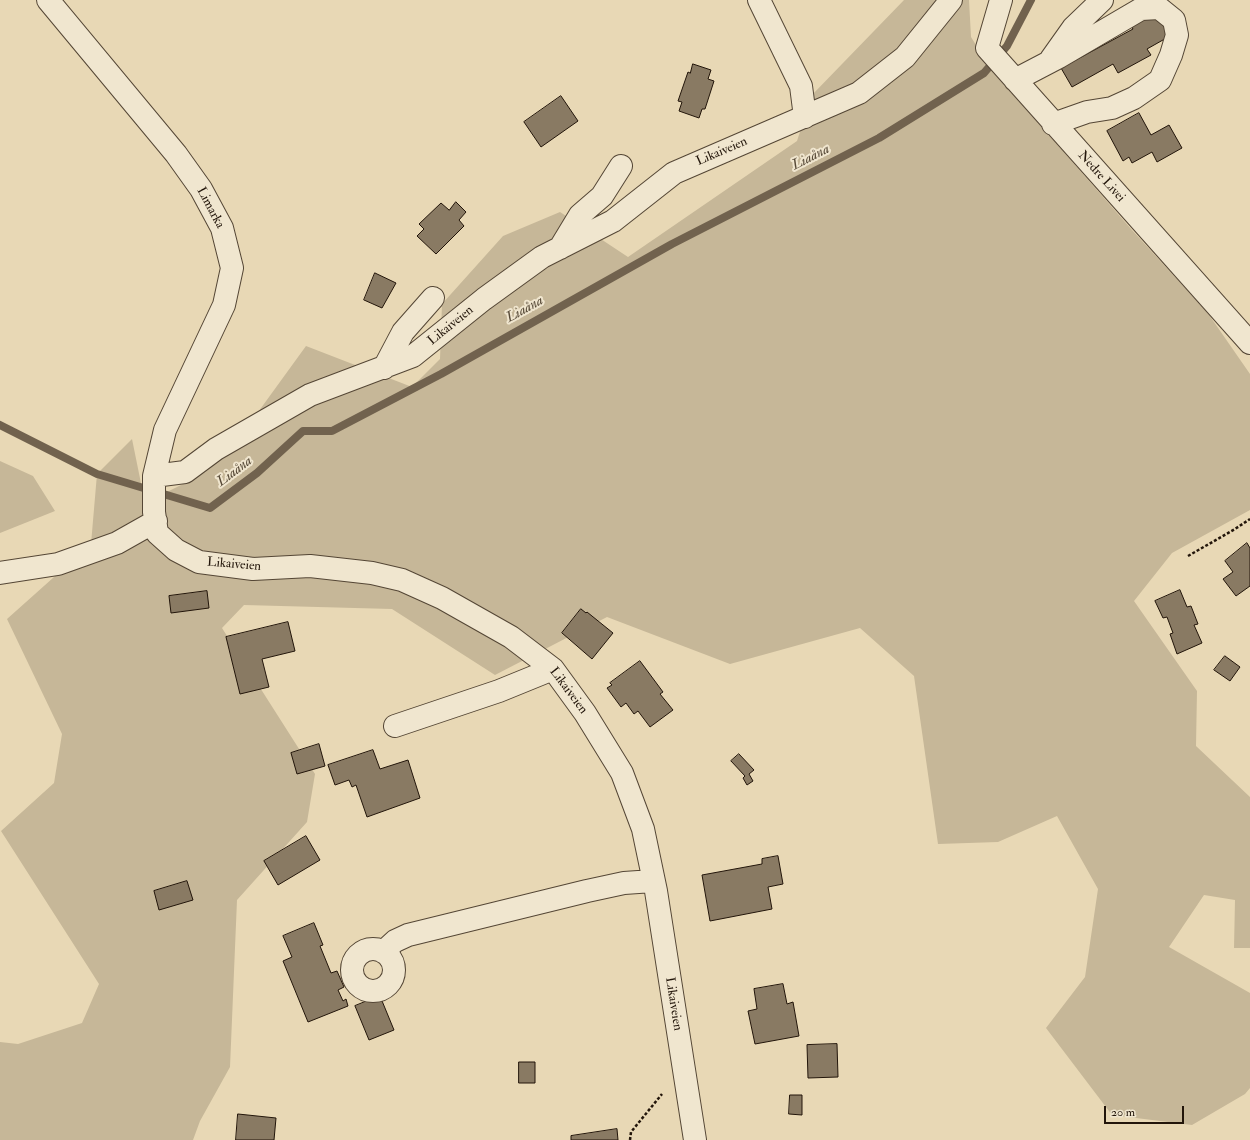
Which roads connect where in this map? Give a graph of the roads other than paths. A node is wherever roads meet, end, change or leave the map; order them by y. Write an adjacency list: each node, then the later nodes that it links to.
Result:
1 (48, 0): 15 (street, Limarka)
2 (759, 0): 8 (street)
3 (951, 0): 8 (street, Likaiveien)
4 (1001, 0): 7 (street, Nedre Livei)
5 (1102, 0): 6 (street)
6 (1050, 62): 7 (street); 9 (street)
7 (1014, 80): 9 (street, Nedre Livei)
8 (805, 117): 11 (street, Likaiveien)
9 (1053, 124): 13 (street, Nedre Livei)
10 (621, 166): 11 (street)
11 (560, 248): 14 (street, Likaiveien)
12 (433, 298): 14 (street)
13 (1250, 343)
14 (384, 368): 15 (street, Likaiveien)
15 (154, 476): 16 (street, Likaiveien)
16 (156, 521): 17 (street); 18 (street, Likaiveien)
17 (0, 573)
18 (554, 669): 19 (street); 20 (street, Likaiveien)
19 (395, 726)
20 (653, 881): 21 (street); 22 (street, Likaiveien)
21 (383, 952)
22 (695, 1140)

